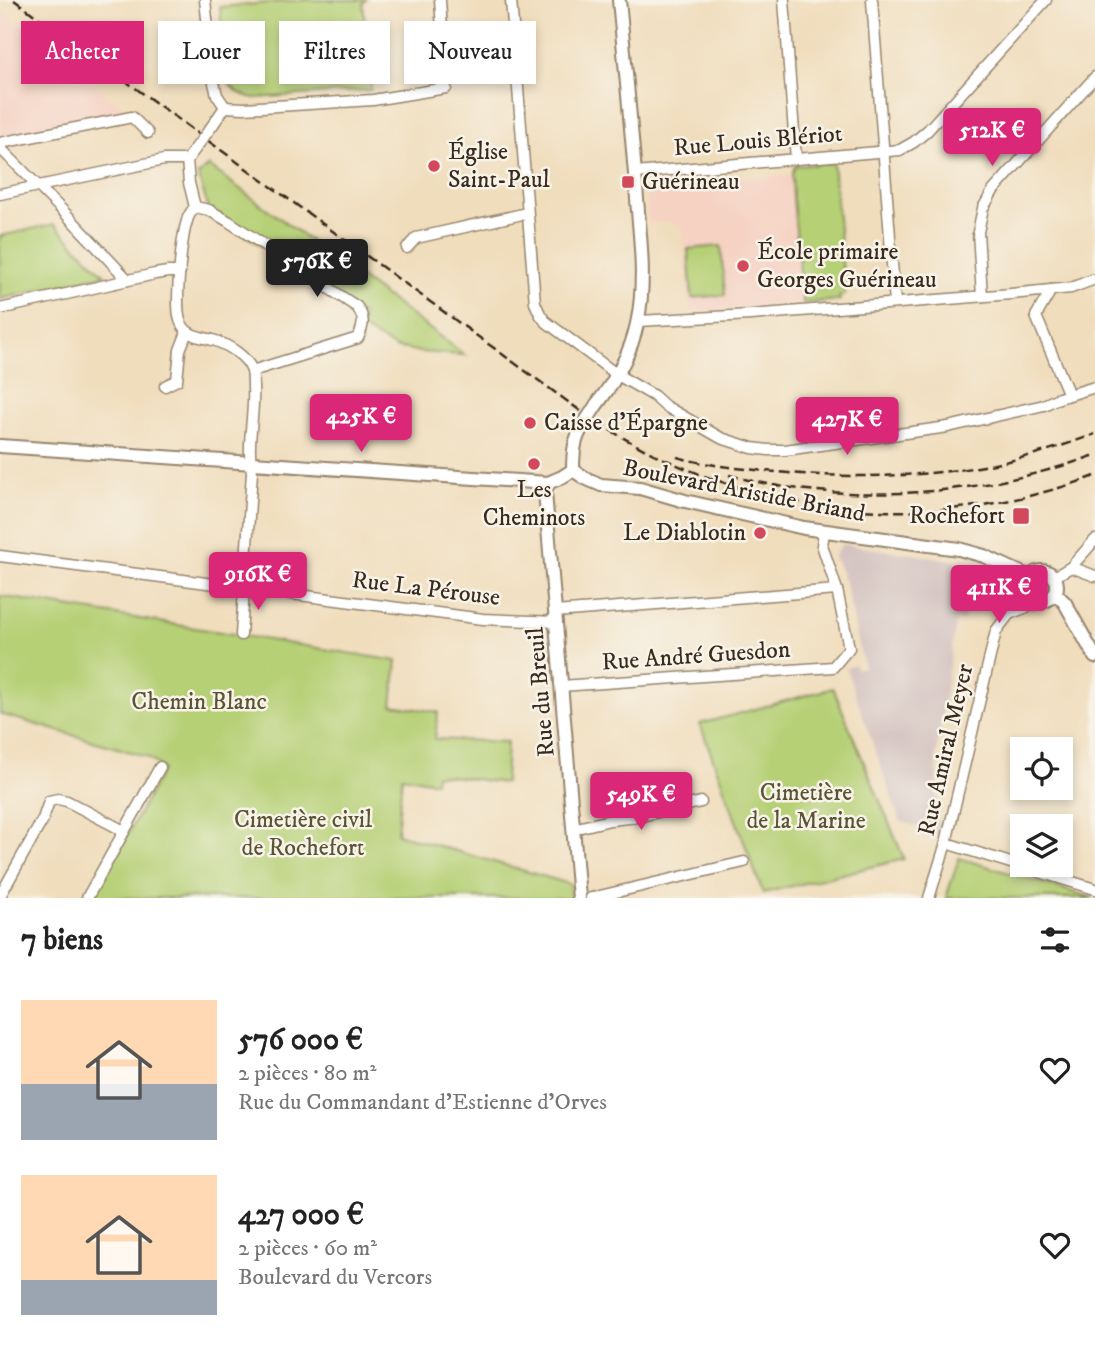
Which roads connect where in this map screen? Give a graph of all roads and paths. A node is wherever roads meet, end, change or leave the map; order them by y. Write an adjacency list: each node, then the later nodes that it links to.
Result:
1 (205, 0): 9 (street)
2 (440, 0): 9 (street)
3 (511, 0): 19 (street)
4 (619, 0): 15 (street)
5 (784, 0): 13 (street)
6 (872, 0): 12 (street)
7 (1046, 0): 12 (street, Rue Louis Blériot)
8 (1095, 77): 25 (street)
9 (225, 107): 14 (street, bridge)
10 (148, 134): 11 (street)
11 (0, 146): 16 (street)
12 (884, 152): 13 (street, Rue Louis Blériot); 26 (street)
13 (796, 159): 15 (street, Rue Louis Blériot)
14 (187, 160): 16 (street); 18 (street)
15 (635, 173): 28 (street)
16 (40, 187): 17 (street); 23 (street)
17 (0, 194)
18 (195, 207): 21 (street); 30 (street)
19 (527, 213): 20 (street); 31 (street)
20 (407, 248)
21 (180, 272): 23 (street); 29 (street)
22 (1095, 279): 24 (street)
23 (128, 280): 27 (street)
24 (1051, 290): 25 (street); 34 (street)
25 (982, 296): 26 (street)
26 (895, 303): 28 (street)
27 (0, 309)
28 (638, 321): 31 (street)
29 (187, 332): 30 (street); 32 (street)
30 (252, 371): 36 (street)
31 (616, 374): 34 (street); 37 (street, bridge)
32 (165, 386)
33 (1095, 387): 34 (street)
34 (1069, 395)
35 (0, 446): 36 (street)
36 (250, 463): 38 (street); 46 (street)
37 (573, 470): 38 (street); 39 (street, Boulevard Aristide Briand)
38 (548, 482): 51 (street, Rue du Breuil)
39 (824, 531): 45 (street, Boulevard Aristide Briand); 47 (street)
40 (1095, 540): 42 (street)
41 (0, 556): 46 (street, Rue La Pérouse)
42 (1071, 567): 43 (street); 44 (street)
43 (1095, 576)
44 (1054, 577): 45 (street); 48 (street)
45 (1029, 583): 49 (street); 50 (street, Rue Amiral Meyer)
46 (244, 587): 51 (street, Rue La Pérouse); 52 (street)
47 (837, 590): 51 (street, Rue La Pérouse); 54 (street, Rue André Guesdon)
48 (1055, 593): 49 (street); 53 (street)
49 (1042, 601): 50 (street)
50 (1009, 614): 59 (street, Rue Amiral Meyer)
51 (556, 617): 54 (street, Rue du Breuil)
52 (241, 635)
53 (1095, 657)
54 (561, 686): 57 (street, Rue du Breuil)
55 (160, 767): 58 (street)
56 (701, 802): 57 (street)
57 (573, 829): 64 (street, Rue du Breuil)
58 (124, 831): 62 (street); 63 (street)
59 (946, 843): 61 (street); 66 (street, Rue Amiral Meyer)
60 (744, 862): 65 (street)
61 (1095, 889)
62 (0, 896)
63 (87, 898)
64 (579, 898)
65 (592, 898)
66 (929, 898)

